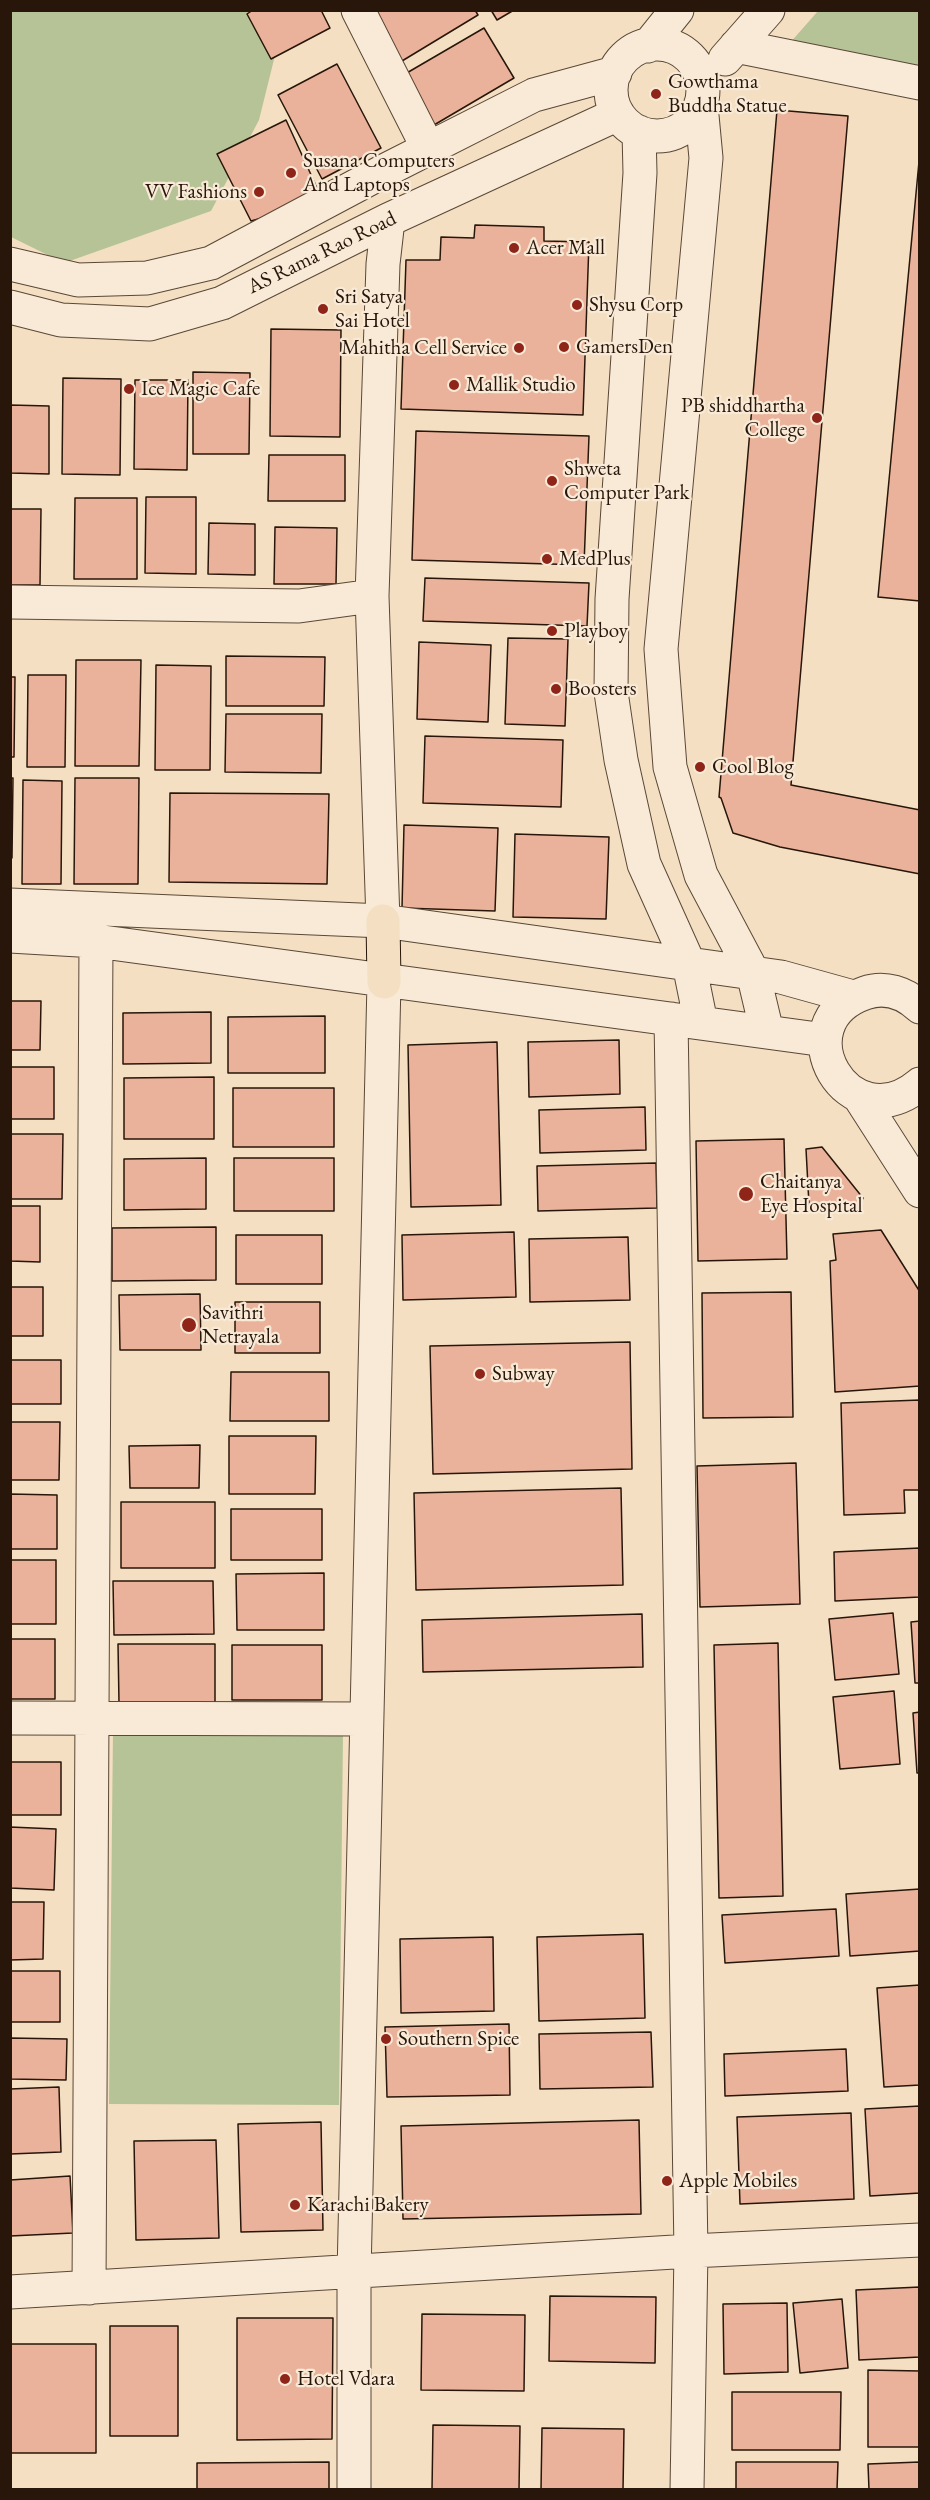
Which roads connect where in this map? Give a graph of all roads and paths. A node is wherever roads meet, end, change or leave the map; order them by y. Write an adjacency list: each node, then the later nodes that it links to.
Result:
1 (358, 10): 10 (street)
2 (677, 10): 4 (street)
3 (768, 10): 5 (street)
4 (648, 46): 6 (street); 8 (street)
5 (736, 46): 7 (street); 8 (street)
6 (615, 73): 9 (street); 10 (street, AS Rama Rao Road)
7 (920, 83)
8 (702, 94): 9 (street); 21 (street)
9 (628, 123): 11 (street, AS Rama Rao Road); 20 (street)
10 (428, 148): 12 (street, AS Rama Rao Road)
11 (388, 220): 13 (street, AS Rama Rao Road); 14 (street)
12 (10, 264)
13 (10, 308)
14 (372, 596): 15 (street); 17 (street)
15 (10, 602)
16 (10, 905): 17 (street)
17 (382, 921): 20 (street); 22 (main road)
18 (10, 936): 19 (street)
19 (96, 941): 22 (street); 32 (street)
20 (689, 964): 21 (street); 25 (street)
21 (753, 973): 23 (street); 26 (street)
22 (384, 982): 25 (street); 33 (street)
23 (853, 997): 24 (street); 27 (street)
24 (920, 1007)
25 (686, 1021): 26 (street); 35 (street)
26 (766, 1032): 27 (street)
27 (825, 1040): 29 (street)
28 (917, 1093): 29 (street)
29 (859, 1096): 30 (street)
30 (920, 1191)
31 (10, 1718): 32 (street)
32 (92, 1718): 33 (street); 37 (street)
33 (366, 1719): 36 (street)
34 (920, 2240): 35 (street)
35 (691, 2251): 36 (street); 40 (street)
36 (354, 2273): 37 (street); 39 (street)
37 (89, 2288): 38 (street)
38 (10, 2292)
39 (354, 2490)
40 (687, 2490)

